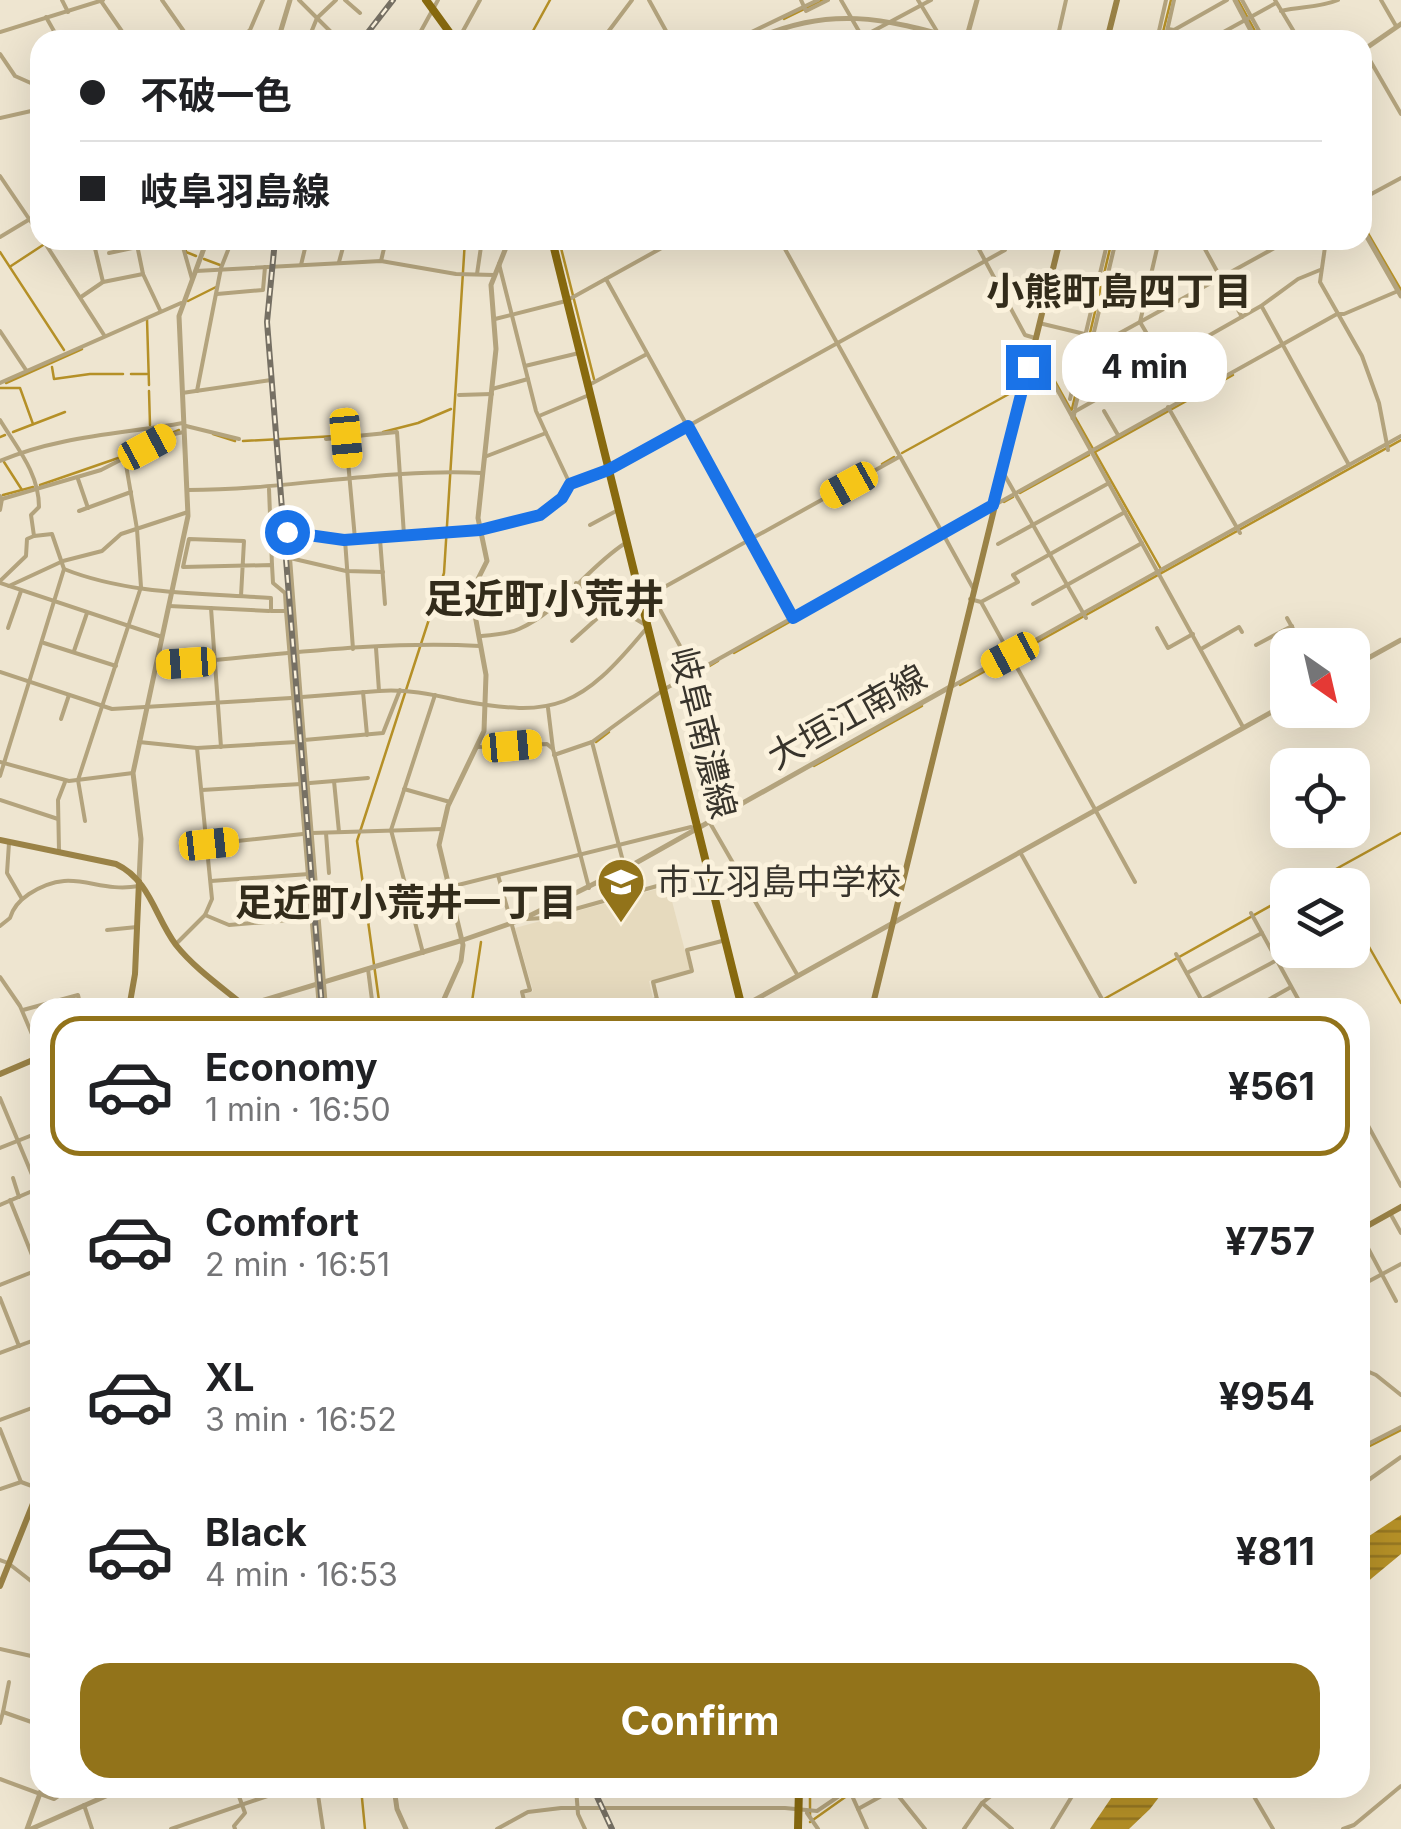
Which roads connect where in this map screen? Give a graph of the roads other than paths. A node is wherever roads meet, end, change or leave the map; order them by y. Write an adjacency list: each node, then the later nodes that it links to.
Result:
1 (62, 0): 34 (street)
2 (102, 0): 34 (street); 44 (street)
3 (162, 0): 45 (street)
4 (263, 0): 46 (street)
5 (290, 0): 47 (street)
6 (299, 0): 39 (street)
7 (336, 0): 39 (street)
8 (345, 0): 35 (street)
9 (426, 0): 32 (main road)
10 (438, 0): 32 (street)
11 (480, 0): 52 (street)
12 (632, 0): 53 (street)
13 (649, 0): 54 (street)
14 (801, 0): 31 (street)
15 (818, 0): 31 (street)
16 (828, 0): 31 (street)
17 (841, 0): 36 (street)
18 (931, 0): 30 (street)
19 (977, 0): 61 (street)
20 (1066, 0): 62 (street)
21 (1116, 0): 63 (main road)
22 (1166, 0): 64 (street)
23 (1174, 0): 42 (street)
24 (1226, 0): 42 (street)
25 (1238, 0): 38 (street)
26 (1338, 0): 29 (street)
27 (1382, 0): 41 (street)
28 (1276, 1): 33 (street); 38 (street)
29 (1305, 2): 33 (street)
30 (920, 3): 40 (street); 60 (street)
31 (804, 7): 55 (street)
32 (434, 10): 50 (street); 51 (main road)
33 (1281, 10): 68 (street)
34 (68, 12): 37 (street)
35 (360, 13)
36 (850, 16): 40 (street); 56 (street); 57 (street)
37 (46, 17): 43 (street); 69 (street)
38 (1248, 17): 65 (street); 66 (street); 67 (street)
39 (316, 18): 48 (street); 49 (street)
40 (890, 22): 58 (street); 59 (street)
41 (1399, 25): 70 (street)
42 (1168, 29)
43 (53, 30)
44 (122, 30)
45 (183, 30)
46 (250, 30)
47 (281, 30)
48 (312, 30)
49 (328, 30)
50 (422, 30)
51 (449, 30)
52 (463, 30)
53 (610, 30)
54 (665, 30)
55 (757, 30)
56 (780, 30)
57 (858, 30)
58 (877, 30)
59 (920, 30)
60 (938, 30)
61 (967, 30)
62 (1058, 30)
63 (1108, 30)
64 (1158, 30)
65 (1225, 30)
66 (1253, 30)
67 (1257, 30)
68 (1292, 30)
69 (0, 32)
70 (1372, 44)
71 (0, 54): 73 (street)
72 (1372, 64): 75 (street)
73 (30, 83)
74 (30, 111): 76 (street)
75 (1401, 114)
76 (0, 118)
77 (0, 176): 80 (street)
78 (1401, 178): 79 (street)
79 (1372, 194)
80 (29, 218): 81 (street)
81 (0, 236)
82 (1372, 246): 124 (street)
83 (50, 250): 126 (street)
84 (95, 250): 123 (street)
85 (117, 250): 107 (street)
86 (138, 250): 117 (street)
87 (184, 250): 121 (street)
88 (203, 250): 114 (street)
89 (229, 250): 116 (street)
90 (305, 250): 112 (street)
91 (343, 250): 111 (street)
92 (384, 250): 109 (street)
93 (481, 250): 118 (street)
94 (505, 250): 110 (street)
95 (554, 250): 127 (main road, 岐阜南濃線)
96 (658, 250): 122 (street)
97 (786, 250): 142 (street)
98 (980, 250): 108 (street)
99 (1005, 250): 108 (street)
100 (1057, 250): 135 (main road)
101 (1106, 250): 138 (street)
102 (1114, 250): 140 (street)
103 (1158, 250): 136 (street)
104 (1205, 250): 120 (street)
105 (1270, 250): 120 (street)
106 (1324, 250): 115 (street)
107 (109, 253)
108 (986, 260): 141 (street); 142 (street)
109 (381, 261): 111 (street); 118 (street)
110 (499, 261): 119 (street); 132 (street)
111 (340, 262): 112 (street)
112 (302, 265): 113 (street)
113 (265, 267): 116 (street); 125 (street)
114 (195, 270): 116 (street); 121 (street)
115 (1320, 270): 129 (street); 131 (street)
116 (222, 271): 125 (street)
117 (143, 274): 123 (street); 130 (street)
118 (477, 274): 119 (street)
119 (494, 276): 134 (street)
120 (1220, 278): 133 (street); 136 (street)
121 (192, 279): 128 (street)
122 (606, 279): 127 (street); 145 (street)
123 (103, 282): 126 (street)
124 (1399, 293): 131 (street)
125 (217, 294): 153 (street)
126 (80, 297): 139 (street)
127 (566, 301): 132 (street); 144 (main road, 岐阜南濃線)
128 (181, 303): 130 (street); 155 (street)
129 (1261, 306): 133 (street); 143 (street)
130 (160, 310): 139 (street)
131 (1337, 314): 143 (street); 171 (street)
132 (512, 315): 134 (street); 147 (street)
133 (1242, 317): 146 (street)
134 (495, 319): 154 (street)
135 (1039, 322): 138 (street); 141 (main road)
136 (1140, 322): 140 (street); 146 (street)
137 (0, 331): 148 (street)
138 (1085, 334): 140 (street); 157 (street)
139 (104, 335): 148 (street)
140 (1093, 336): 160 (street)
141 (1034, 342): 160 (street); 180 (main road)
142 (837, 343): 163 (street); 174 (street)
143 (1282, 344): 158 (street); 178 (street)
144 (579, 352): 147 (street); 152 (main road, 岐阜南濃線)
145 (647, 354): 152 (street); 163 (street)
146 (1163, 362): 160 (street)
147 (525, 366): 149 (street)
148 (26, 370): 151 (street)
149 (528, 379): 154 (street); 161 (street)
150 (271, 380): 153 (street)
151 (0, 383)
152 (588, 390): 161 (street); 179 (main road, 岐阜南濃線)
153 (197, 391): 155 (street)
154 (492, 392): 156 (street); 175 (street)
155 (182, 393): 164 (street)
156 (459, 395)
157 (1070, 399)
158 (1168, 407): 166 (street); 205 (street)
159 (1104, 411): 166 (street)
160 (1074, 415): 172 (street)
161 (539, 416): 165 (street)
162 (0, 420): 173 (street)
163 (688, 426): 179 (street); 212 (street)
164 (183, 427): 169 (street); 173 (street); 176 (street); 189 (street)
165 (546, 432): 175 (street); 186 (street)
166 (1118, 436): 172 (street)
167 (1401, 436): 171 (street, 大垣江南線)
168 (346, 438): 170 (street); 182 (street); 184 (street)
169 (239, 439)
170 (326, 439)
171 (1387, 446): 178 (street, 大垣江南線)
172 (1091, 451): 185 (street); 191 (street)
173 (20, 452): 177 (street); 188 (street)
174 (899, 457): 209 (street); 212 (street)
175 (484, 458): 181 (street)
176 (125, 459): 183 (street); 190 (street)
177 (0, 462)
178 (1349, 465): 205 (street, 大垣江南線)
179 (608, 470): 186 (street); 196 (main road, 岐阜南濃線)
180 (1002, 470): 191 (street); 193 (main road)
181 (483, 472): 182 (street); 204 (street)
182 (398, 474): 184 (street); 208 (street)
183 (77, 478): 188 (street); 194 (street)
184 (350, 478): 187 (street); 211 (street)
185 (1109, 483): 199 (street); 201 (street)
186 (570, 484): 204 (street)
187 (268, 487): 189 (street); 220 (street)
188 (39, 489): 192 (street); 207 (street)
189 (188, 490): 198 (street)
190 (131, 492): 194 (street); 203 (street)
191 (1015, 492): 193 (street); 201 (street)
192 (1, 497): 195 (street)
193 (993, 505): 209 (street); 231 (main road)
194 (88, 508): 197 (street)
195 (0, 510)
196 (618, 510): 202 (street); 214 (main road, 岐阜南濃線)
197 (79, 511)
198 (188, 512): 203 (street); 233 (street)
199 (1125, 512): 215 (street); 217 (street)
200 (285, 517): 206 (street)
201 (1033, 524): 216 (street); 217 (street)
202 (590, 526)
203 (137, 529): 219 (street); 230 (street)
204 (480, 530): 208 (street); 258 (street)
205 (1238, 530): 225 (street, 大垣江南線)
206 (287, 532): 213 (street); 218 (street)
207 (34, 536): 219 (street); 226 (street)
208 (404, 536): 210 (street)
209 (942, 536): 231 (street); 250 (street)
210 (380, 537): 211 (street); 224 (street)
211 (355, 539): 213 (street)
212 (749, 539): 234 (street); 250 (street)
213 (344, 540): 223 (street)
214 (626, 542): 227 (street); 237 (main road, 岐阜南濃線)
215 (1142, 542): 225 (street); 228 (street)
216 (998, 544)
217 (1050, 555): 228 (street); 239 (street)
218 (290, 558): 223 (street); 270 (street)
219 (63, 561): 222 (street); 229 (street)
220 (272, 564): 221 (street); 246 (street)
221 (241, 567): 221 (street); 235 (street)
222 (64, 570): 230 (street); 240 (street)
223 (346, 571): 224 (street); 267 (street)
224 (383, 572): 241 (street)
225 (1159, 574): 248 (street, 大垣江南線); 257 (street)
226 (0, 582): 229 (street)
227 (576, 583): 238 (street); 258 (street)
228 (1067, 584): 242 (street); 248 (street)
229 (9, 586): 232 (street)
230 (141, 587): 233 (street); 251 (street)
231 (973, 588): 236 (main road)
232 (22, 591): 240 (street); 254 (street)
233 (172, 591): 235 (street); 243 (street)
234 (652, 594): 237 (street); 265 (street)
235 (241, 596): 245 (street)
236 (970, 599): 239 (street); 279 (main road)
237 (641, 600): 252 (main road, 岐阜南濃線)
238 (606, 602)
239 (980, 602): 272 (street)
240 (56, 603): 247 (street); 262 (street)
241 (385, 604)
242 (1033, 604)
243 (169, 606): 244 (street); 259 (street)
244 (210, 608): 245 (street); 274 (street)
245 (271, 611): 246 (street)
246 (286, 611): 271 (street)
247 (87, 613): 251 (street); 269 (street)
248 (1085, 616): 272 (street, 大垣江南線)
249 (1287, 618): 253 (street)
250 (794, 619): 281 (street)
251 (129, 626): 259 (street); 276 (street)
252 (648, 626): 261 (street); 281 (main road, 岐阜南濃線); 291 (street)
253 (1292, 626): 263 (street)
254 (8, 628)
255 (1158, 628): 257 (street)
256 (1242, 632): 268 (street)
257 (1192, 634): 268 (street)
258 (480, 636): 264 (street)
259 (163, 637): 275 (street)
260 (1401, 640): 273 (street)
261 (572, 641)
262 (43, 642): 269 (street); 278 (street)
263 (1256, 645)
264 (482, 646): 266 (street); 289 (street)
265 (680, 646)
266 (376, 648): 267 (street); 282 (street)
267 (352, 649): 270 (street)
268 (1200, 649): 295 (street)
269 (73, 652): 276 (street)
270 (298, 654): 271 (street); 286 (street)
271 (291, 655): 274 (street); 299 (street)
272 (1011, 657): 279 (street, 大垣江南線); 317 (street)
273 (1370, 657)
274 (215, 661): 275 (street); 288 (street)
275 (156, 665): 292 (street)
276 (116, 666): 290 (street)
277 (0, 672): 278 (street)
278 (30, 682): 285 (street); 305 (street)
279 (950, 687): 320 (street, 大垣江南線); 350 (main road)
280 (400, 690): 282 (street); 284 (street); 296 (street)
281 (663, 690): 300 (street); 323 (main road, 岐阜南濃線)
282 (379, 691): 283 (street)
283 (363, 692): 286 (street); 296 (street)
284 (436, 695): 289 (street); 313 (street)
285 (69, 696): 290 (street); 294 (street)
286 (301, 697): 297 (street)
287 (291, 698): 288 (street)
288 (218, 704): 292 (street); 301 (street)
289 (484, 705): 291 (street); 302 (street)
290 (102, 707): 292 (street); 309 (street)
291 (548, 707): 304 (street)
292 (146, 709): 298 (street)
293 (1270, 713): 295 (street)
294 (62, 719)
295 (1244, 728): 317 (street)
296 (367, 735): 297 (street)
297 (304, 740): 312 (street)
298 (139, 742): 303 (street); 306 (street)
299 (297, 742): 301 (street); 312 (street)
300 (592, 742): 304 (street); 330 (street)
301 (221, 747): 303 (street)
302 (478, 747): 304 (street); 316 (street)
303 (198, 748): 314 (street)
304 (554, 752): 333 (street)
305 (2, 763): 307 (street); 310 (street)
306 (133, 773): 309 (street); 341 (street)
307 (0, 776)
308 (368, 778): 311 (street)
309 (78, 780): 310 (street); 319 (street)
310 (65, 781): 318 (street)
311 (334, 781): 312 (street); 325 (street)
312 (304, 784): 314 (street); 326 (street)
313 (404, 789): 316 (street); 322 (street)
314 (202, 790): 329 (street)
315 (0, 800): 318 (street)
316 (450, 802): 321 (street)
317 (1095, 810): 332 (street); 340 (street)
318 (58, 819): 331 (street)
319 (85, 820)
320 (710, 823): 323 (street, 大垣江南線); 366 (street)
321 (443, 829): 322 (street); 342 (street)
322 (391, 830): 325 (street); 360 (street)
323 (698, 830): 330 (street); 334 (street, 大垣江南線); 335 (main road, 岐阜南濃線)
324 (326, 832): 325 (street); 326 (street); 336 (street)
325 (338, 832)
326 (309, 833): 329 (street); 337 (street); 368 (street)
327 (0, 840): 328 (main road)
328 (9, 843): 331 (main road); 345 (street)
329 (209, 844): 339 (street)
330 (618, 844): 333 (street); 334 (street)
331 (59, 851): 341 (main road)
332 (1020, 852): 350 (street); 381 (street)
333 (580, 853): 338 (street); 343 (street)
334 (624, 870): 343 (street, 大垣江南線); 344 (street)
335 (710, 872): 344 (street); 357 (main road, 岐阜南濃線)
336 (329, 873)
337 (309, 874): 339 (street); 348 (street)
338 (498, 875): 342 (street); 351 (street)
339 (211, 881): 347 (street)
340 (1135, 882)
341 (139, 884): 345 (street); 353 (main road); 358 (main road)
342 (449, 888): 356 (street)
343 (588, 888): 349 (street, 大垣江南線)
344 (631, 892): 349 (street)
345 (22, 899): 352 (street)
346 (1251, 913): 355 (street)
347 (205, 915): 348 (street); 358 (street)
348 (312, 918): 368 (street)
349 (522, 919): 351 (street, 大垣江南線)
350 (892, 923): 366 (street); 380 (main road)
351 (511, 924): 356 (street, 大垣江南線); 376 (street)
352 (0, 926)
353 (136, 927): 354 (street); 370 (main road)
354 (107, 930)
355 (1262, 933): 359 (street); 365 (street)
356 (463, 940): 360 (street, 大垣江南線); 375 (street)
357 (726, 940): 377 (street); 378 (main road, 岐阜南濃線)
358 (176, 945): 371 (main road)
359 (1270, 948)
360 (423, 952): 364 (street, 大垣江南線)
361 (1176, 954): 365 (street)
362 (1270, 963): 383 (street)
363 (1281, 968): 369 (street)
364 (368, 969): 368 (street, 大垣江南線); 374 (street)
365 (1187, 973): 382 (street)
366 (798, 976): 379 (street)
367 (0, 977): 387 (street)
368 (320, 984): 372 (street, 大垣江南線); 373 (street)
369 (1292, 987): 384 (street); 385 (street)
370 (131, 998)
371 (234, 998)
372 (274, 998)
373 (321, 998)
374 (372, 998)
375 (445, 998)
376 (524, 998)
377 (657, 998)
378 (740, 998)
379 (758, 998)
380 (874, 998)
381 (1101, 998)
382 (1201, 998)
383 (1206, 998)
384 (1272, 998)
385 (1298, 998)
386 (30, 1008): 387 (street)
387 (22, 1010): 388 (street)
388 (30, 1029)
389 (30, 1060): 390 (main road)
390 (0, 1074)
391 (0, 1098): 394 (street)
392 (1370, 1130): 398 (street)
393 (30, 1136): 394 (street)
394 (19, 1141): 395 (street); 396 (street)
395 (0, 1148)
396 (30, 1167)
397 (13, 1178): 400 (street)
398 (1401, 1186)
399 (30, 1192): 400 (street)
400 (19, 1197): 401 (street)
401 (10, 1200): 402 (street); 407 (street)
402 (0, 1204)
403 (1401, 1207): 404 (main road)
404 (1390, 1213): 405 (main road); 406 (street)
405 (1370, 1225)
406 (1401, 1234)
407 (30, 1248)
408 (1370, 1251): 411 (street)
409 (1401, 1264): 411 (street)
410 (30, 1274): 413 (street)
411 (1382, 1274): 412 (street); 415 (street)
412 (1370, 1281)
413 (0, 1286)
414 (0, 1298): 417 (street)
415 (1396, 1301)
416 (30, 1342): 417 (street)
417 (19, 1346): 418 (street)
418 (0, 1353)
419 (1370, 1372): 420 (street)
420 (1401, 1395)
421 (30, 1410): 422 (street)
422 (0, 1420)
423 (1401, 1427): 425 (street)
424 (0, 1429): 428 (street)
425 (1370, 1443)
426 (1401, 1457): 427 (street)
427 (1370, 1479)
428 (20, 1482): 429 (street); 430 (street)
429 (30, 1485)
430 (0, 1489)
431 (30, 1508): 432 (main road)
432 (4, 1561): 433 (street); 434 (main road)
433 (30, 1580)
434 (0, 1586)
435 (0, 1649): 436 (street)
436 (30, 1656)
437 (9, 1682): 438 (street)
438 (3, 1712): 439 (street); 440 (street)
439 (30, 1721)
440 (0, 1723)
441 (0, 1779): 443 (street)
442 (1401, 1786): 481 (street)
443 (30, 1787)
444 (39, 1798): 465 (street)
445 (97, 1798): 459 (street)
446 (240, 1798): 461 (street)
447 (263, 1798): 461 (street)
448 (318, 1798): 469 (street)
449 (395, 1798): 470 (street)
450 (577, 1798): 462 (street)
451 (801, 1798): 464 (main road)
452 (836, 1798): 464 (street)
453 (854, 1798): 463 (street)
454 (877, 1798): 463 (street)
455 (902, 1798): 476 (street)
456 (988, 1798): 460 (street)
457 (1071, 1798): 479 (street)
458 (1255, 1798): 480 (street)
459 (83, 1803): 465 (street); 466 (street)
460 (982, 1803): 477 (street); 478 (street)
461 (243, 1805): 467 (street); 468 (street)
462 (578, 1808): 464 (street); 471 (street); 472 (street)
463 (858, 1809): 475 (street)
464 (803, 1812): 473 (main road); 474 (street)
465 (29, 1829)
466 (92, 1829)
467 (170, 1829)
468 (236, 1829)
469 (323, 1829)
470 (406, 1829)
471 (497, 1829)
472 (585, 1829)
473 (798, 1829)
474 (818, 1829)
475 (867, 1829)
476 (925, 1829)
477 (964, 1829)
478 (1012, 1829)
479 (1052, 1829)
480 (1274, 1829)
481 (1343, 1829)

